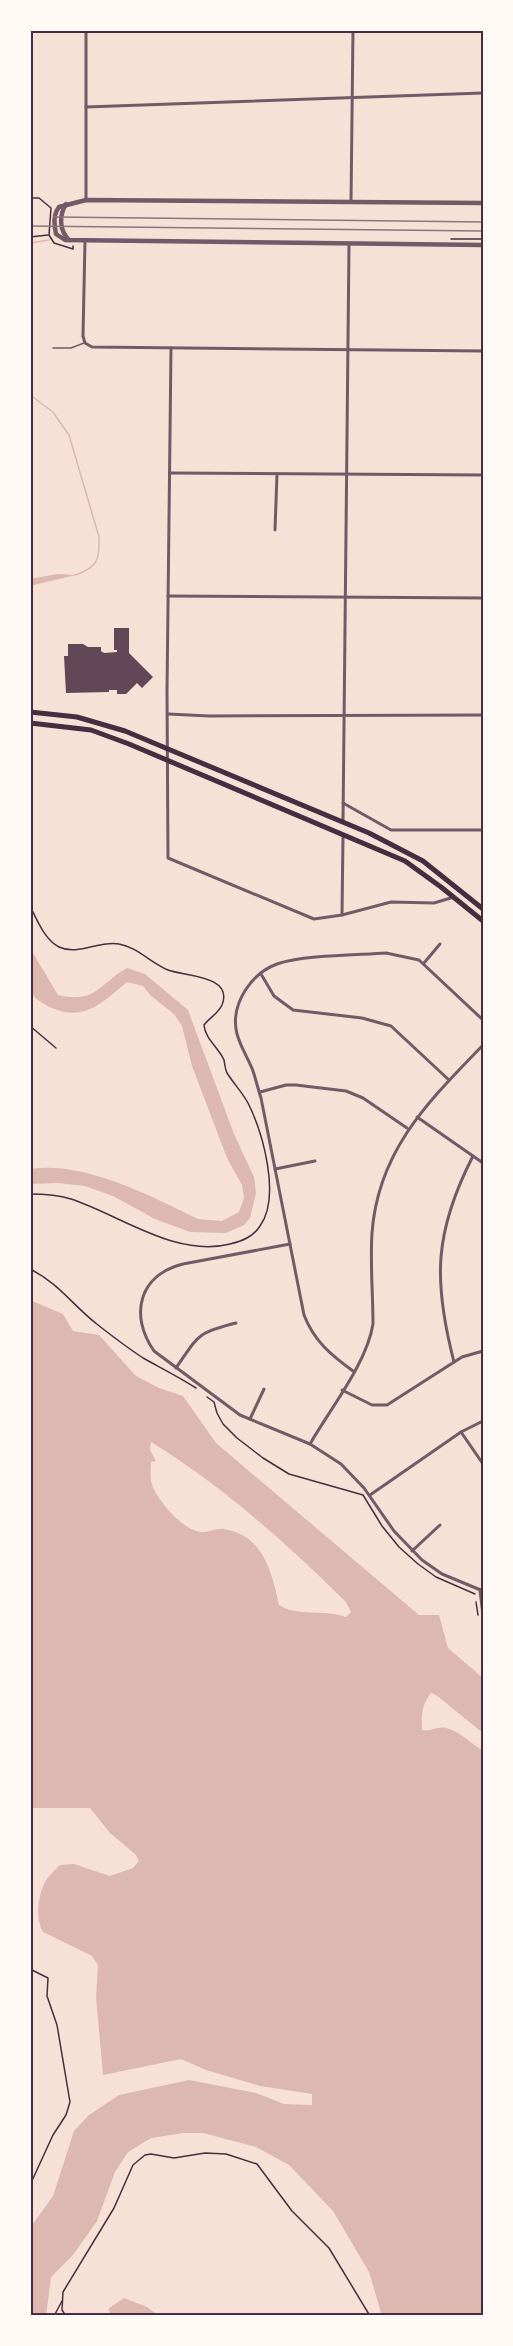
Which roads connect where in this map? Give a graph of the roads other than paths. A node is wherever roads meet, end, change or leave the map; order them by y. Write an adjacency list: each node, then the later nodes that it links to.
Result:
1 (86, 30): 5 (street)
2 (353, 30): 4 (street)
3 (483, 93): 4 (street)
4 (353, 99): 5 (street); 7 (street)
5 (86, 107): 6 (street)
6 (86, 200): 7 (street); 9 (street)
7 (351, 202): 8 (street)
8 (483, 203)
9 (85, 241): 10 (street); 12 (street)
10 (349, 244): 11 (street); 15 (street)
11 (483, 245)
12 (86, 343): 13 (lane); 14 (street)
13 (53, 348)
14 (171, 348): 15 (street); 17 (street)
15 (348, 350): 16 (street); 19 (street)
16 (483, 351)
17 (171, 472): 18 (street); 22 (street)
18 (277, 474): 19 (street); 21 (street)
19 (347, 474): 20 (street); 23 (street)
20 (483, 475)
21 (275, 530)
22 (168, 596): 23 (street); 26 (street)
23 (345, 597): 24 (street); 27 (street)
24 (483, 598)
25 (30, 712): 30 (highway)
26 (168, 714): 27 (street); 30 (street)
27 (344, 715): 28 (street); 32 (street)
28 (483, 715)
29 (30, 723): 31 (highway)
30 (167, 748): 31 (street); 33 (highway)
31 (167, 760): 35 (highway); 38 (street)
32 (343, 803): 33 (street); 34 (street)
33 (343, 822): 37 (highway)
34 (483, 830)
35 (343, 833): 36 (highway); 38 (street)
36 (454, 897): 38 (street); 39 (highway)
37 (483, 909)
38 (342, 915)
39 (483, 921)
40 (440, 944): 41 (street)
41 (423, 963): 42 (street); 43 (street)
42 (261, 974): 45 (street); 46 (street)
43 (483, 1020)
44 (483, 1045): 45 (street)
45 (449, 1080): 47 (street)
46 (259, 1092): 48 (street); 52 (street)
47 (417, 1117): 48 (street); 49 (street)
48 (407, 1128): 58 (street)
49 (473, 1156): 51 (street); 56 (street)
50 (315, 1161): 52 (street)
51 (483, 1163)
52 (275, 1169): 53 (street)
53 (290, 1244): 57 (street); 58 (street)
54 (236, 1323): 57 (street)
55 (483, 1351): 56 (street)
56 (454, 1362): 60 (street)
57 (176, 1368): 61 (street)
58 (353, 1371): 60 (street)
59 (264, 1389): 61 (street)
60 (342, 1389): 64 (street)
61 (250, 1419): 64 (street)
62 (483, 1421): 63 (street)
63 (461, 1432): 65 (street); 66 (street)
64 (310, 1443): 66 (street)
65 (483, 1464)
66 (370, 1495): 68 (street)
67 (440, 1526): 68 (street)
68 (412, 1551): 69 (street)
69 (482, 1591): 70 (street)
70 (483, 1615)

